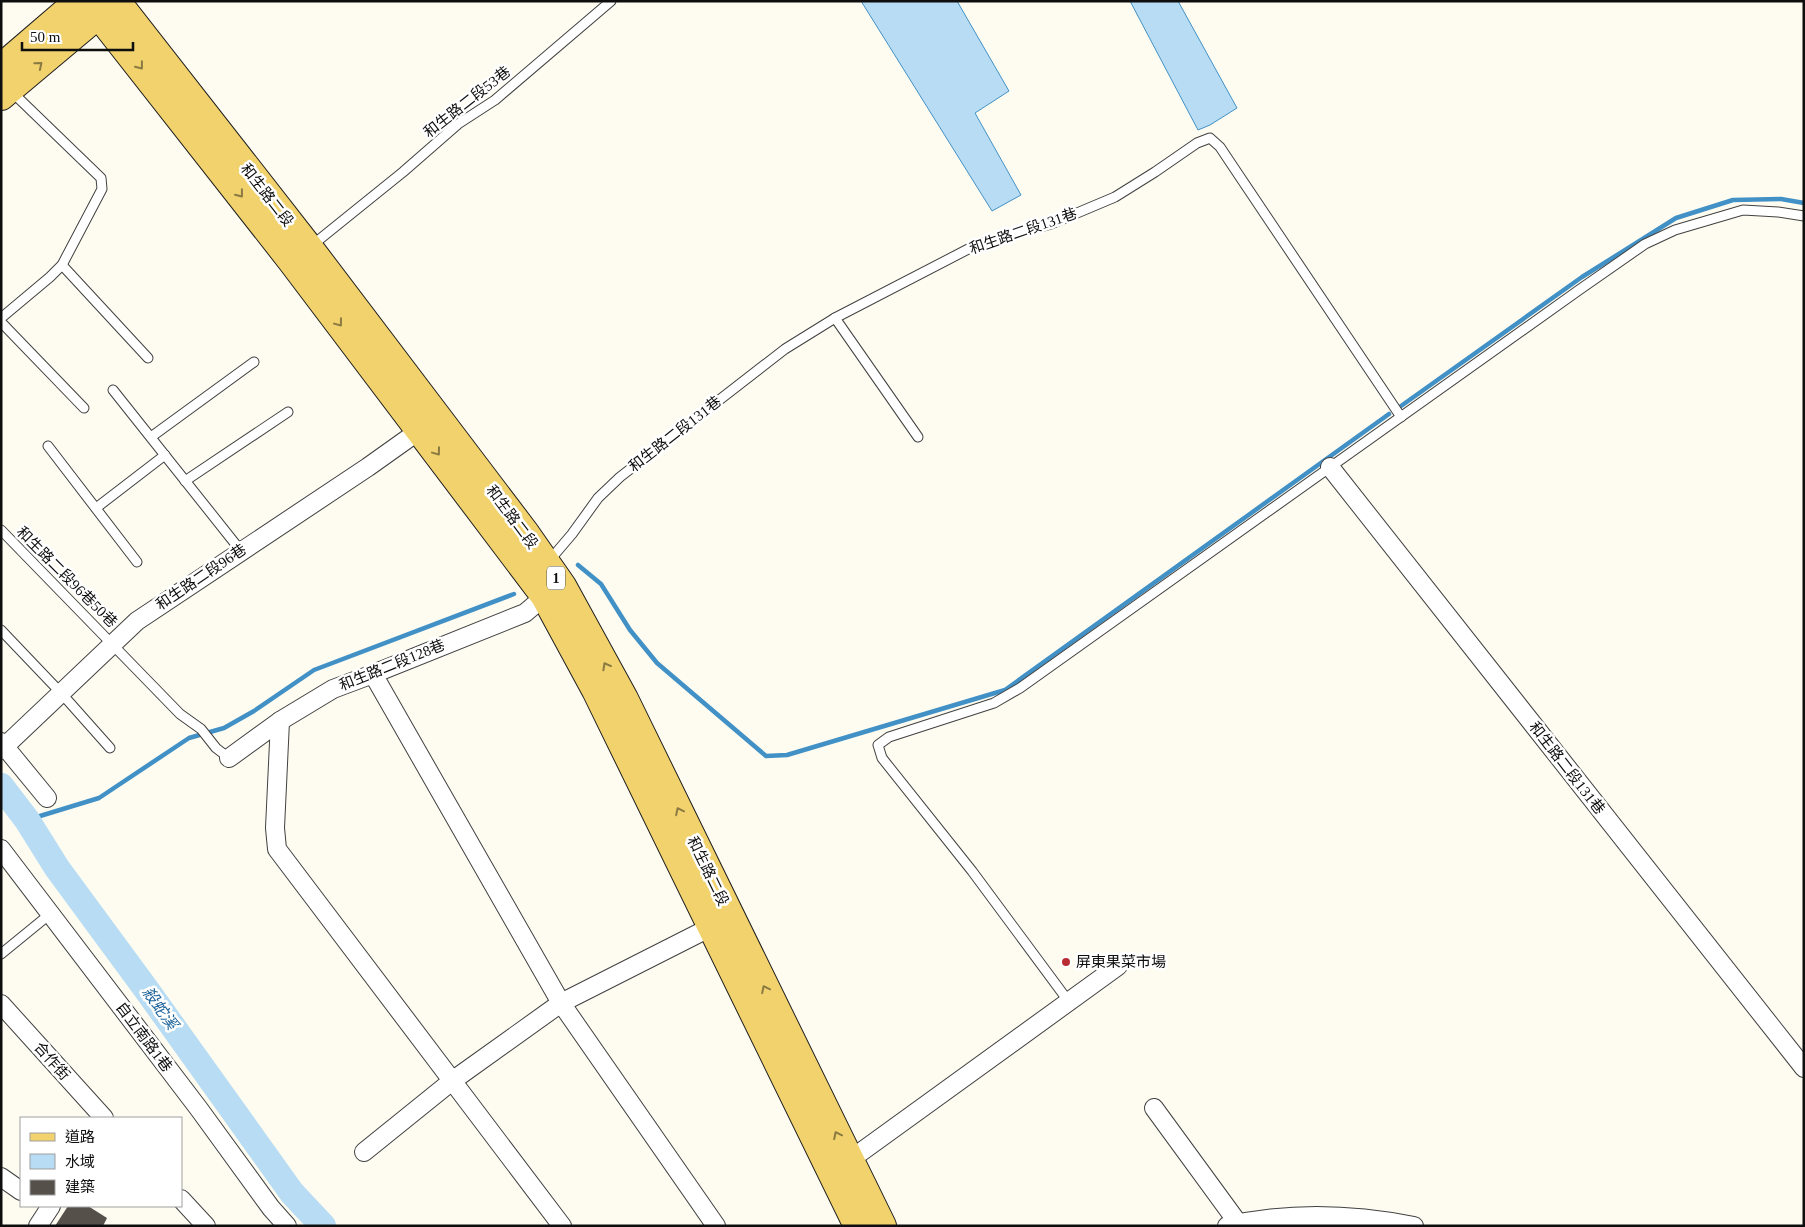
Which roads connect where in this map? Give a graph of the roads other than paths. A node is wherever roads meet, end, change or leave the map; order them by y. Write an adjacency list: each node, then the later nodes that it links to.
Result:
1 (610, 1): 5 (lane, 和生路二段53巷)
2 (99, 4): 3 (main road); 5 (main road, 和生路二段 / 1)
3 (3, 84): 6 (lane)
4 (1804, 216): 15 (lane)
5 (300, 255): 16 (main road, 和生路二段 / 1, one-way to 16); 27 (main road, 和生路二段 / 1)
6 (62, 265): 7 (lane); 10 (lane)
7 (1, 318)
8 (835, 318): 15 (lane, 和生路二段131巷); 18 (lane); 27 (lane, 和生路二段131巷)
9 (1, 322): 13 (lane)
10 (148, 358)
11 (254, 362): 17 (lane)
12 (113, 390): 17 (lane)
13 (84, 408)
14 (288, 412): 22 (lane)
15 (1401, 417): 21 (lane)
16 (420, 430): 25 (street, 和生路二段96巷); 27 (main road, 和生路二段 / 1, one-way to 27)
17 (151, 437): 20 (lane)
18 (918, 437)
19 (48, 446): 23 (lane)
20 (164, 455): 22 (lane); 23 (lane)
21 (1330, 467): 42 (lane); 45 (street, 和生路二段131巷)
22 (185, 481): 25 (lane)
23 (96, 508): 26 (lane)
24 (1, 530): 29 (lane, 和生路二段96巷50巷)
25 (241, 551): 29 (street, 和生路二段96巷)
26 (137, 562)
27 (546, 580): 30 (street, 和生路二段128巷); 39 (main road, 和生路二段 / 1)
28 (1, 630): 31 (lane)
29 (113, 643): 31 (street, 和生路二段96巷); 35 (lane, 和生路二段96巷50巷)
30 (373, 674): 32 (street, 和生路二段128巷); 43 (street)
31 (62, 694): 33 (street, 和生路二段96巷); 34 (lane)
32 (280, 721): 35 (street, 和生路二段128巷); 46 (street)
33 (2, 746): 36 (street)
34 (110, 748)
35 (223, 753)
36 (47, 798)
37 (1, 849): 38 (street, 自立南路1巷)
38 (50, 914): 40 (lane); 58 (street, 自立南路1巷)
39 (722, 922): 43 (street); 50 (main road, 和生路二段 / 1)
40 (1, 954)
41 (1118, 966): 42 (street)
42 (1069, 1002): 50 (street)
43 (561, 1003): 46 (street); 60 (street)
44 (1, 1004): 48 (street, 合作街)
45 (1804, 1068)
46 (452, 1081): 49 (street); 59 (street)
47 (1154, 1108): 55 (street)
48 (103, 1117)
49 (364, 1152)
50 (840, 1167): 61 (main road, 和生路二段 / 1); 62 (main road, 和生路二段 / 1)
51 (1, 1177): 52 (street)
52 (20, 1190)
53 (182, 1200): 57 (street)
54 (47, 1207): 56 (street)
55 (1232, 1224): 63 (street)
56 (38, 1226)
57 (206, 1226)
58 (287, 1226)
59 (562, 1226)
60 (716, 1226)
61 (858, 1226)
62 (882, 1226)
63 (1414, 1226)

